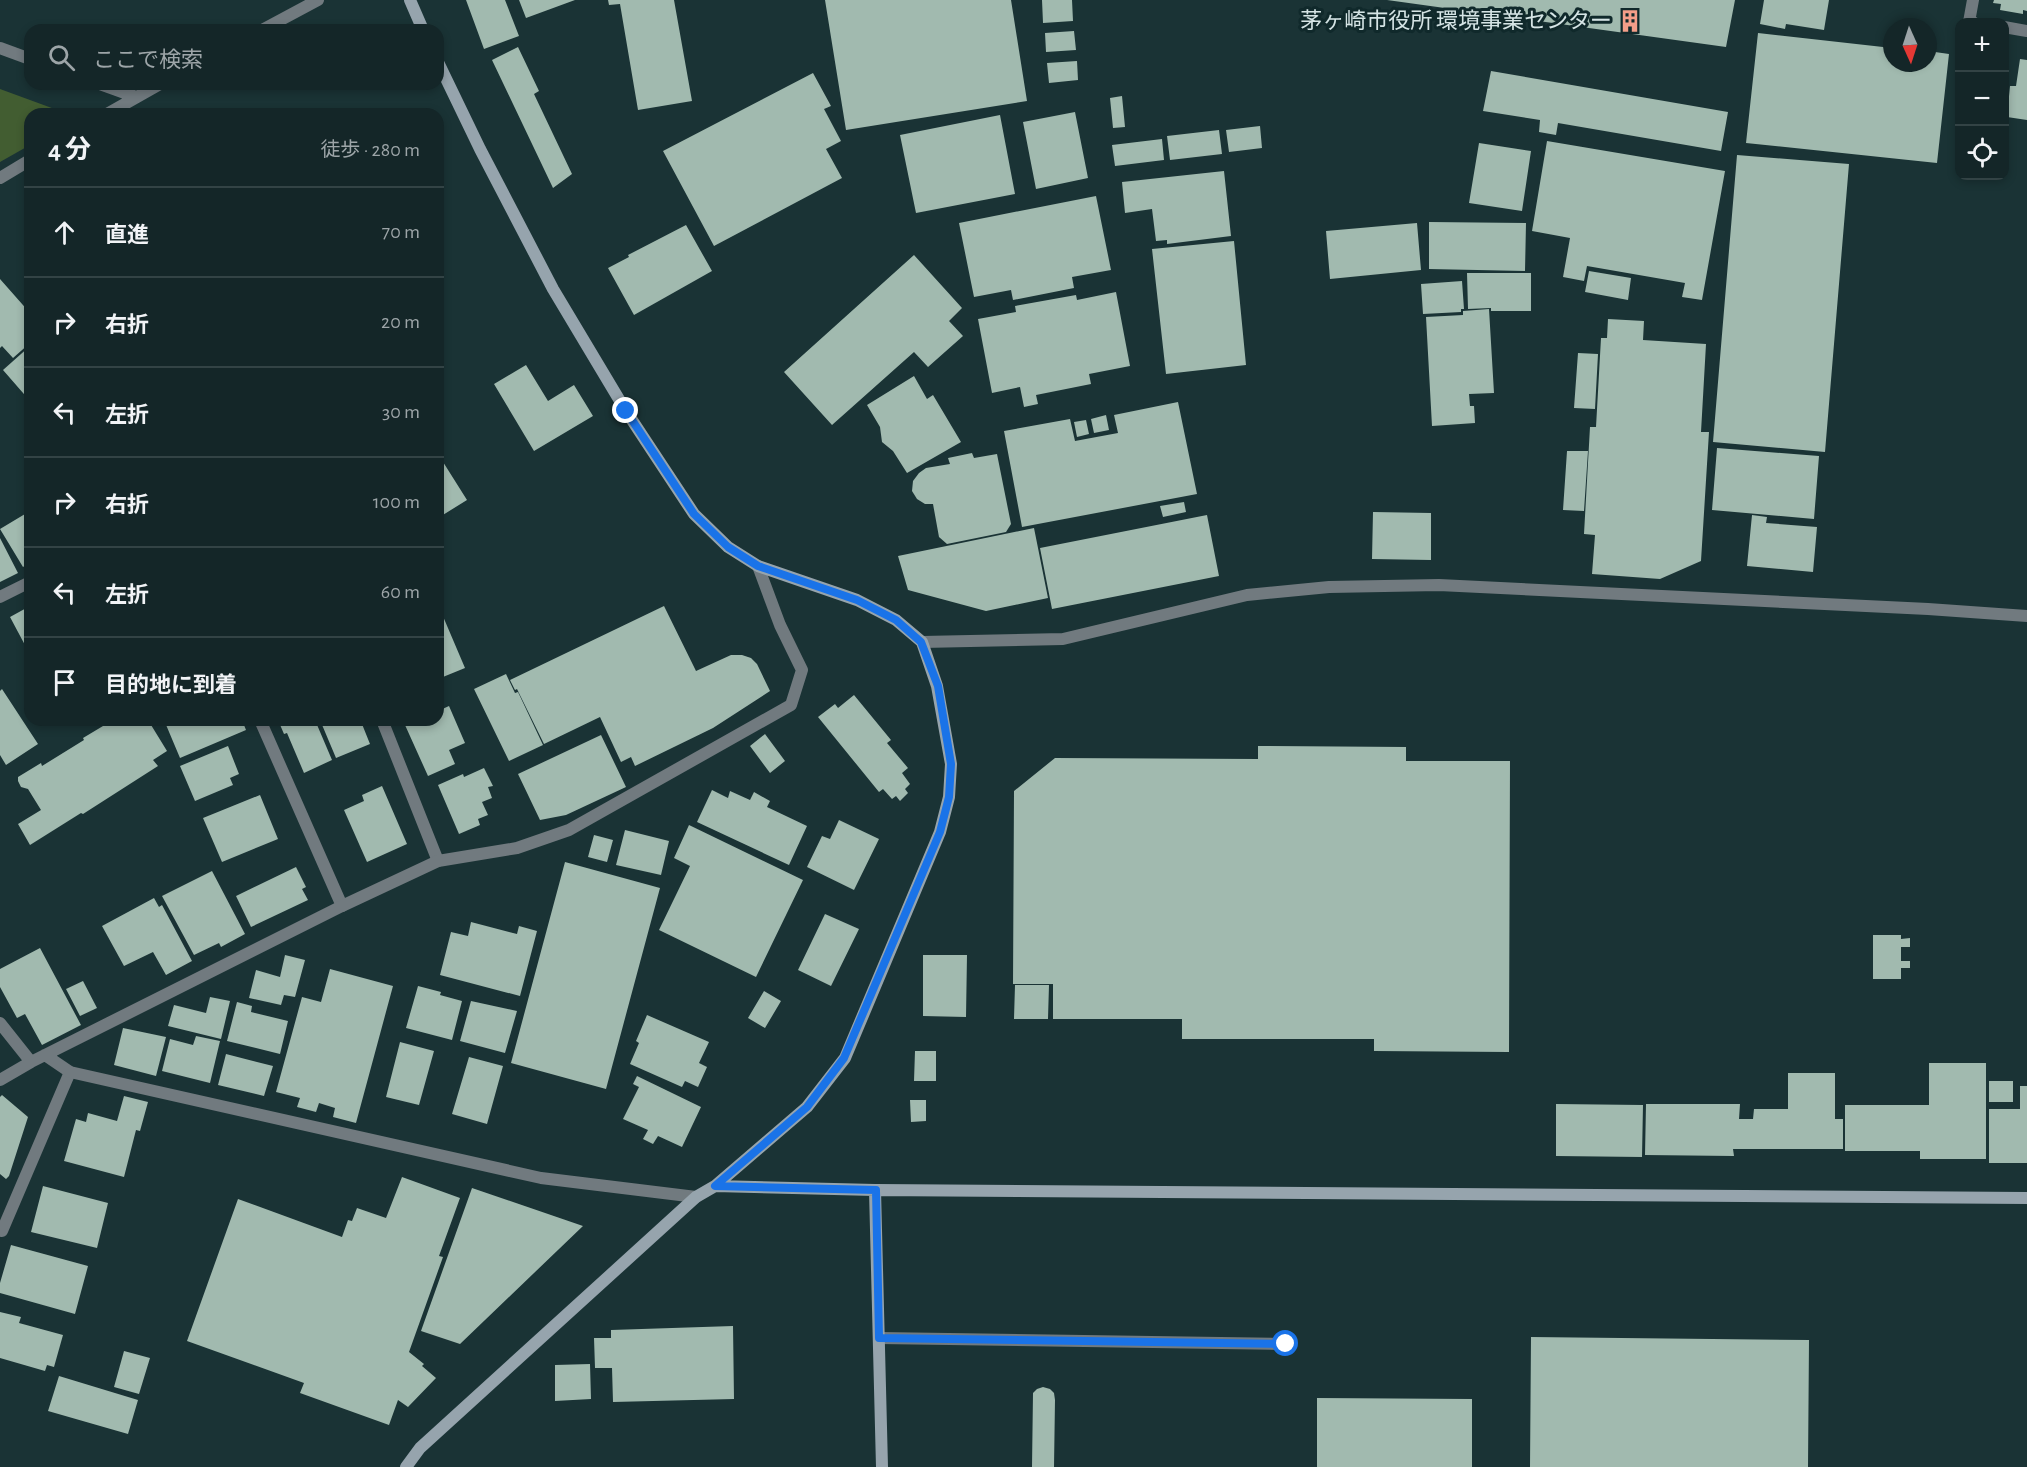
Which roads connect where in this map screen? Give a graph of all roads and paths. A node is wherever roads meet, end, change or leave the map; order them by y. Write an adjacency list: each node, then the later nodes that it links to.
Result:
1 (318, 0): 5 (street)
2 (410, 0): 6 (street)
3 (1973, 0): 4 (street)
4 (1970, 18)
5 (273, 24)
6 (420, 24)
7 (2009, 28): 8 (street)
8 (2027, 30)
9 (0, 48): 10 (street)
10 (24, 57)
11 (444, 74): 18 (street)
12 (117, 90): 14 (street)
13 (149, 90): 14 (street)
14 (136, 97): 15 (street)
15 (117, 108)
16 (24, 164): 17 (street)
17 (0, 178)
18 (758, 566): 22 (street); 25 (street)
19 (24, 585): 20 (street)
20 (0, 597)
21 (2027, 616): 22 (street)
22 (921, 642): 32 (street)
23 (263, 726): 26 (street)
24 (384, 726): 25 (street)
25 (438, 861): 26 (street)
26 (342, 906): 28 (street)
27 (0, 1023): 29 (street)
28 (45, 1055): 29 (street); 30 (street)
29 (31, 1062): 31 (street)
30 (70, 1072): 34 (street); 36 (street)
31 (0, 1080)
32 (715, 1186): 33 (street); 34 (street)
33 (876, 1190): 35 (street); 37 (street)
34 (696, 1197): 39 (street)
35 (2027, 1198)
36 (2, 1230)
37 (879, 1338): 38 (street); 40 (street)
38 (1286, 1344)
39 (406, 1467)
40 (882, 1467)

